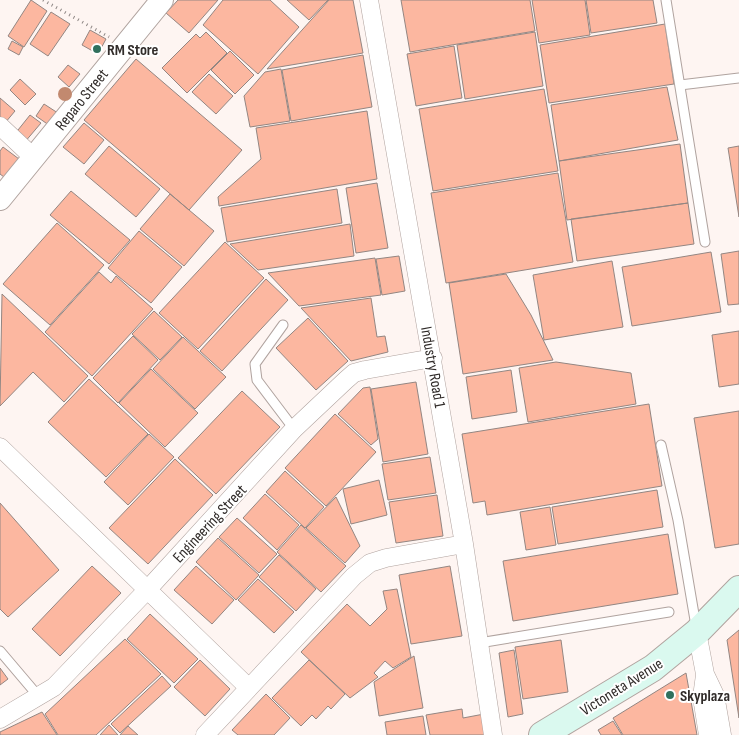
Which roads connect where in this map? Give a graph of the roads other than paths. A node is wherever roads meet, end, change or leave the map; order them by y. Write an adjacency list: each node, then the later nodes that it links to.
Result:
1 (162, 0): 7 (street, Reparo Street)
2 (369, 0): 11 (street, Industry Road 1)
3 (666, 0): 5 (lane)
4 (739, 78): 5 (lane)
5 (680, 85): 9 (lane)
6 (0, 126): 7 (street)
7 (33, 157): 8 (street, Reparo Street)
8 (0, 199)
9 (705, 242)
10 (283, 325): 12 (lane)
11 (433, 358): 12 (street, Engineering Street); 15 (street, Industry Road 1)
12 (294, 429): 16 (street, Engineering Street)
13 (661, 445): 19 (lane)
14 (0, 447): 16 (street)
15 (464, 544): 20 (street, Industry Road 1); 23 (street)
16 (149, 588): 23 (street); 24 (street, Engineering Street)
17 (739, 588): 19 (main road, Victoneta Avenue)
18 (669, 612): 20 (lane)
19 (697, 632): 22 (street); 26 (main road, Victoneta Avenue)
20 (479, 643): 28 (street, Industry Road 1)
21 (0, 651): 24 (lane)
22 (705, 674): 29 (street); 30 (street)
23 (250, 688): 27 (street)
24 (39, 697): 25 (street, Engineering Street)
25 (0, 719)
26 (557, 731)
27 (204, 735)
28 (493, 735)
29 (708, 735)
30 (722, 735)

